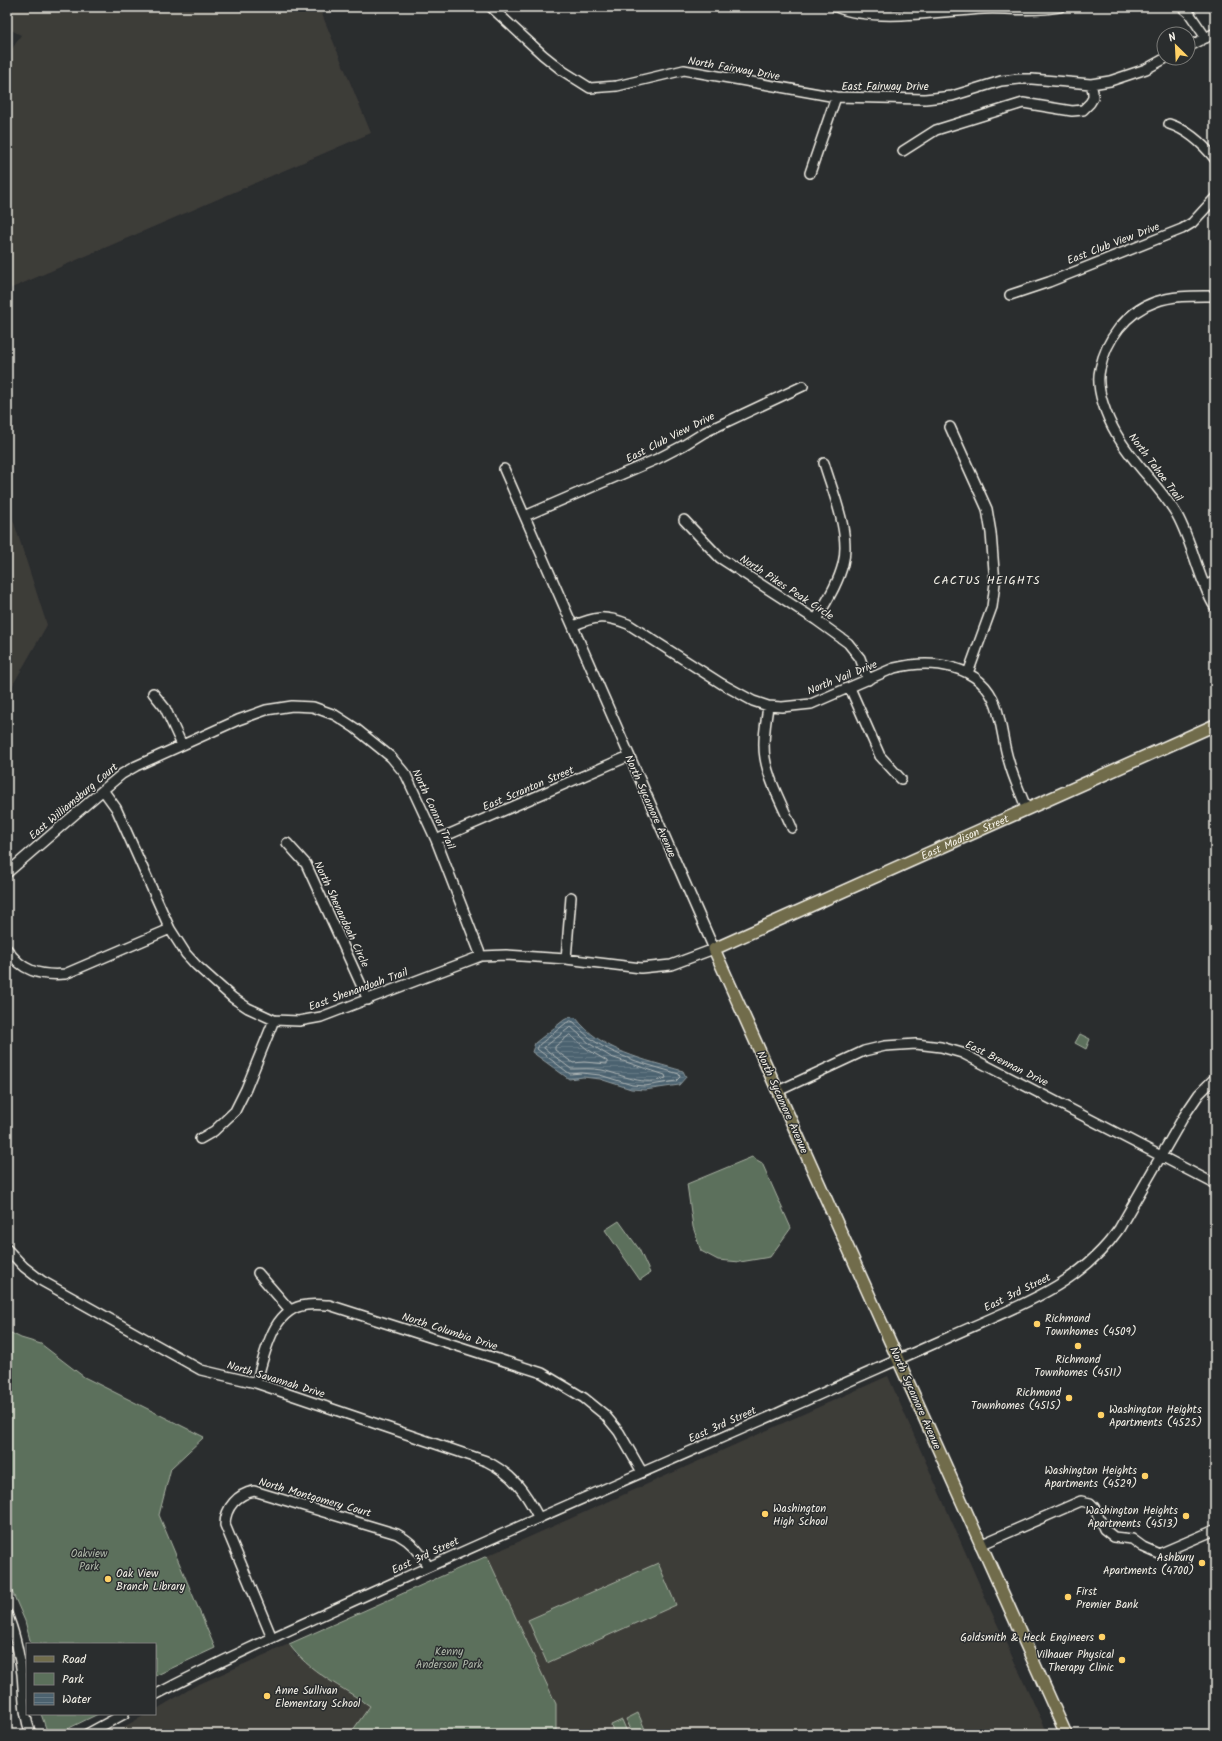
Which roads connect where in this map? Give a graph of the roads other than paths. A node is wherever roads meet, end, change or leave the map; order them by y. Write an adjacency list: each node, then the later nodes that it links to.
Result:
1 (491, 7): 10 (street, North Fairway Drive)
2 (836, 7): 4 (street)
3 (1182, 7): 6 (street)
4 (1057, 8)
5 (1215, 33): 6 (street)
6 (1206, 38): 7 (street)
7 (1196, 43)
8 (1156, 64): 9 (street, East Fairway Drive)
9 (1091, 84): 10 (street, East Fairway Drive); 12 (street)
10 (836, 98): 14 (street)
11 (1169, 124): 13 (street)
12 (903, 151)
13 (1215, 159)
14 (810, 173)
15 (1215, 198): 16 (street, East Club View Drive)
16 (1010, 295)
17 (1215, 296): 25 (street, North Tahoe Trail)
18 (803, 386): 22 (street, East Club View Drive)
19 (950, 427): 29 (street)
20 (824, 463): 27 (street)
21 (504, 469): 22 (street, North Sycamore Avenue)
22 (525, 516): 28 (street, North Sycamore Avenue)
23 (684, 520): 27 (street, North Pikes Peak Circle)
24 (1215, 581): 25 (street)
25 (1205, 586): 26 (street, North Tahoe Trail)
26 (1215, 607)
27 (816, 620): 30 (street, North Pikes Peak Circle)
28 (573, 626): 33 (street, North Vail Drive); 36 (street, North Sycamore Avenue)
29 (968, 673): 30 (street, North Vail Drive); 39 (street, North Vail Drive)
30 (868, 680): 31 (street, North Vail Drive)
31 (850, 688): 33 (street, North Vail Drive); 37 (street)
32 (153, 693): 35 (street)
33 (768, 706): 40 (street)
34 (1215, 725): 39 (main road, East Madison Street)
35 (182, 745): 38 (street, East Williamsburg Court); 41 (street, North Connor Trail)
36 (629, 756): 41 (street, East Scranton Street); 46 (street, North Sycamore Avenue)
37 (901, 779)
38 (103, 790): 43 (street, East Williamsburg Court); 45 (street, East Shenandoah Trail)
39 (1026, 808): 46 (main road, East Madison Street)
40 (792, 828)
41 (436, 840): 48 (street, North Connor Trail)
42 (288, 843): 50 (street, North Shenandoah Circle)
43 (7, 873)
44 (571, 897): 49 (street)
45 (170, 929): 47 (street); 51 (street, East Shenandoah Trail)
46 (714, 948): 49 (street, East Shenandoah Trail); 53 (main road, North Sycamore Avenue)
47 (7, 949)
48 (481, 956): 49 (street, East Shenandoah Trail); 50 (street, East Shenandoah Trail)
49 (566, 959)
50 (368, 1000): 51 (street, East Shenandoah Trail)
51 (274, 1020): 54 (street)
52 (1215, 1078): 55 (street, East 3rd Street)
53 (778, 1091): 55 (street, East Brennan Drive); 60 (main road, North Sycamore Avenue)
54 (200, 1139)
55 (1161, 1155): 56 (street, East Brennan Drive); 60 (street, East 3rd Street)
56 (1215, 1184)
57 (7, 1249): 61 (street, North Savannah Drive)
58 (258, 1273): 59 (street)
59 (290, 1310): 61 (street); 62 (street, North Columbia Drive)
60 (899, 1360): 62 (street, East 3rd Street); 65 (main road, North Sycamore Avenue)
61 (256, 1383): 63 (street, North Savannah Drive)
62 (642, 1472): 63 (street, East 3rd Street)
63 (539, 1518): 66 (street, East 3rd Street)
64 (1215, 1530): 65 (street)
65 (980, 1545): 73 (main road, North Sycamore Avenue)
66 (428, 1567): 68 (street, East 3rd Street); 68 (street, North Montgomery Court)
67 (7, 1614): 71 (street)
68 (272, 1638): 69 (street, East 3rd Street)
69 (156, 1694)
70 (122, 1715): 72 (street)
71 (32, 1734)
72 (87, 1734)
73 (1066, 1734)

